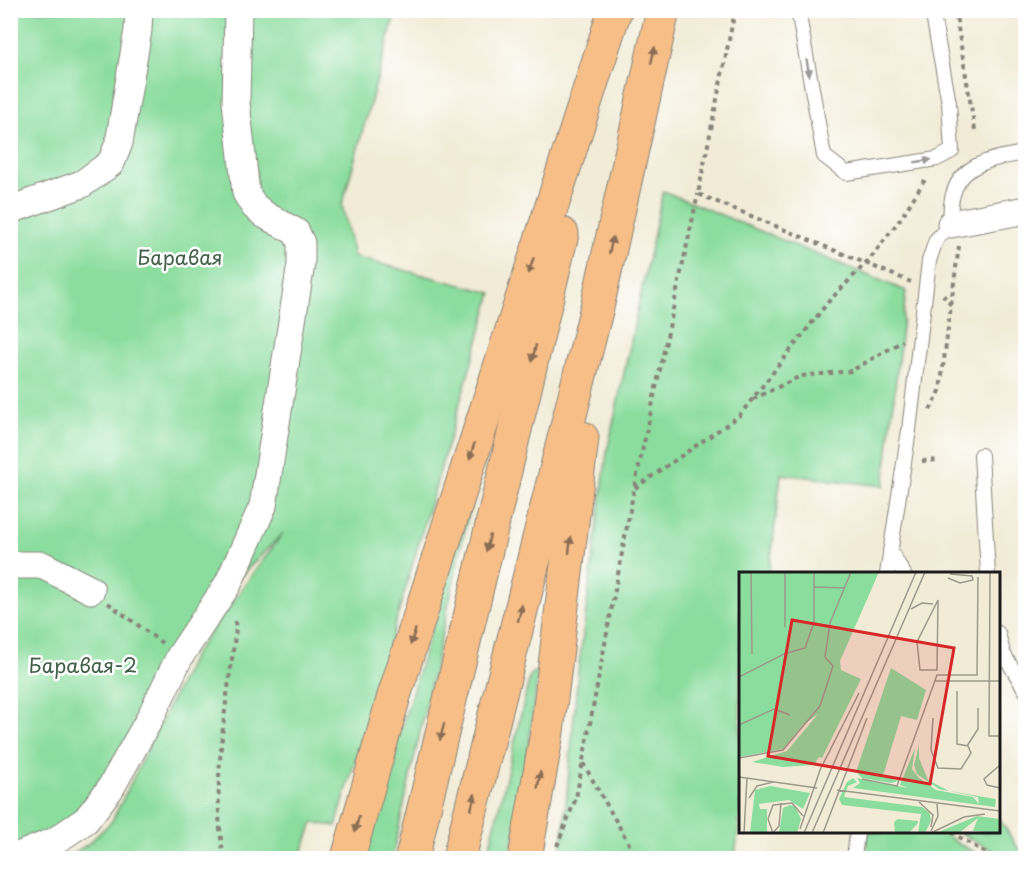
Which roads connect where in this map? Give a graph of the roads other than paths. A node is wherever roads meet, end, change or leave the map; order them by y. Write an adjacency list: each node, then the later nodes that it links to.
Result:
1 (139, 10): 8 (street)
2 (238, 10): 23 (street)
3 (616, 10): 24 (highway, one-way to 24); 25 (highway, one-way to 25)
4 (663, 10): 11 (highway, one-way to 4)
5 (798, 10): 6 (lane, one-way to 6)
6 (932, 10)
7 (1026, 153): 10 (lane)
8 (10, 210)
9 (1026, 210): 10 (street)
10 (956, 231): 13 (lane)
11 (598, 303): 22 (highway, one-way to 11); 26 (highway, one-way to 11)
12 (981, 455): 17 (lane)
13 (890, 550): 15 (lane); 16 (lane)
14 (10, 565): 18 (street)
15 (887, 572)
16 (903, 572)
17 (988, 572)
18 (91, 590)
19 (1000, 638): 20 (lane)
20 (1026, 691)
21 (857, 833): 27 (lane)
22 (541, 855)
23 (14, 858)
24 (348, 858)
25 (412, 858)
26 (459, 858)
27 (854, 858)

